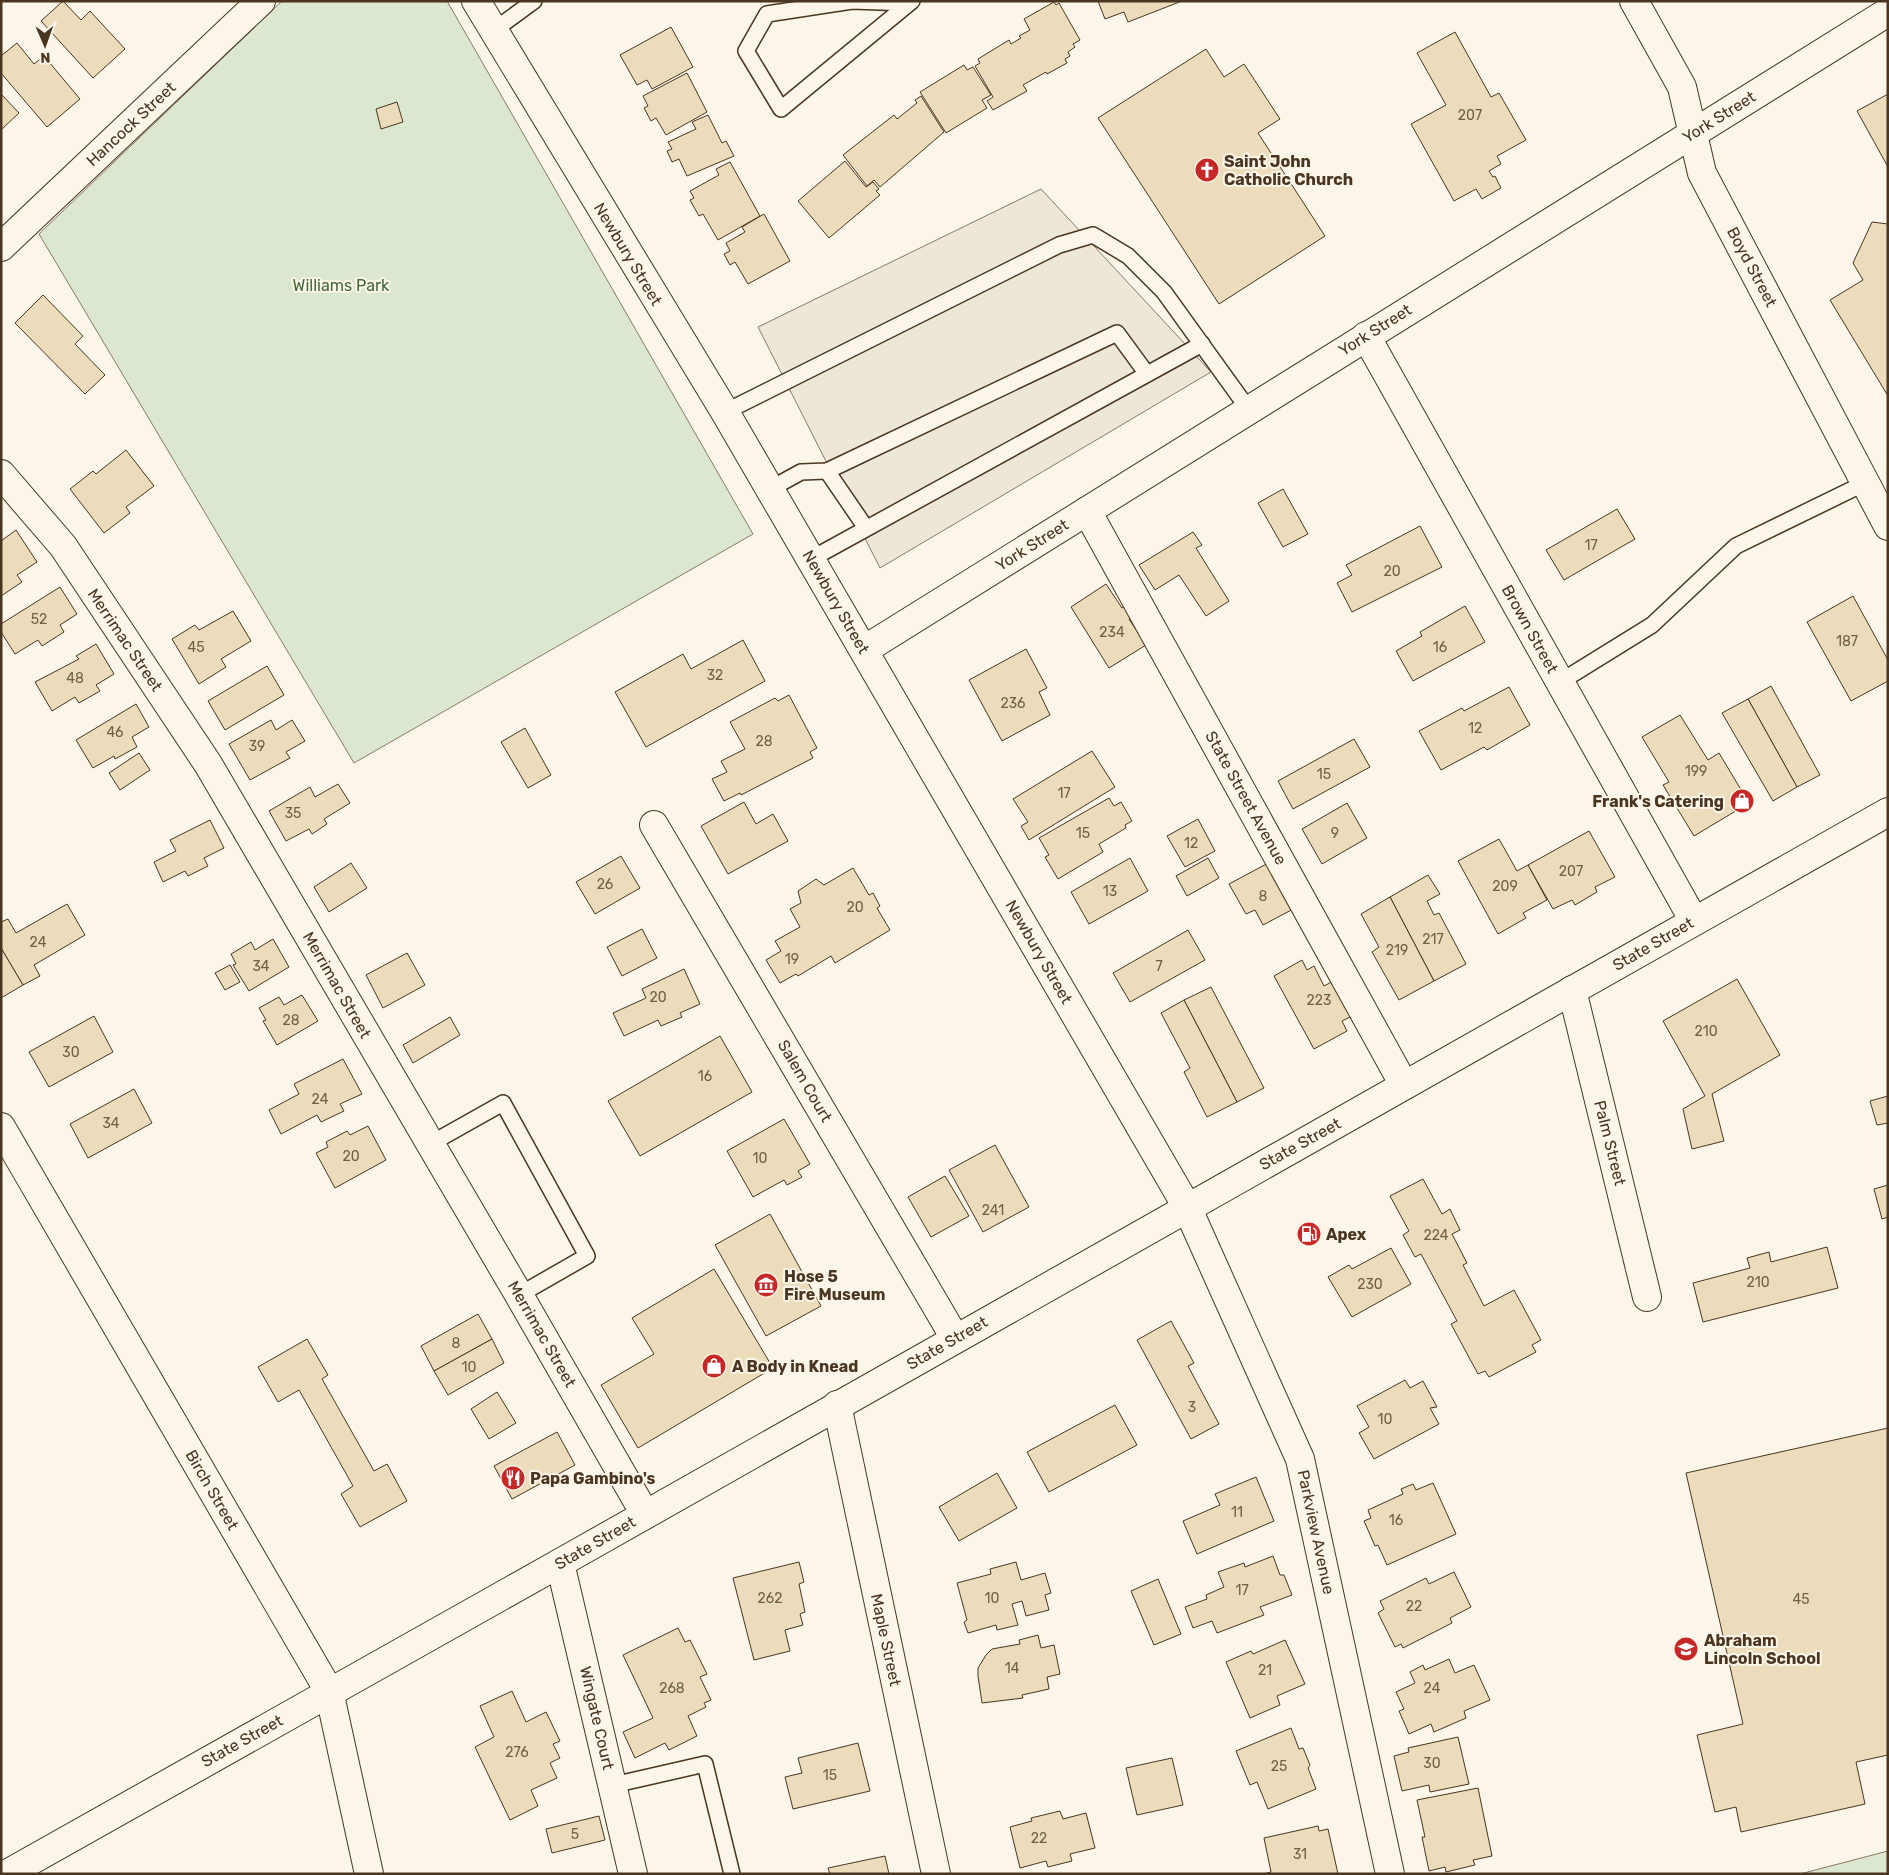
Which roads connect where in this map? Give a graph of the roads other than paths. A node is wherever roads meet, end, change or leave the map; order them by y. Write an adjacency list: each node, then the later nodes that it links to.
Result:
1 (261, 1): 9 (street, Hancock Street)
2 (476, 1): 7 (street, Newbury Street)
3 (534, 1): 7 (lane)
4 (1634, 1): 8 (street, Boyd Street)
5 (910, 2): 5 (lane)
6 (1888, 12): 8 (street, York Street)
7 (493, 31): 14 (street, Newbury Street)
8 (1692, 133): 10 (street, York Street); 17 (street, Boyd Street)
9 (1, 247)
10 (1366, 336): 13 (street, York Street); 24 (street, Brown Street)
11 (1202, 344): 12 (lane); 13 (lane); 14 (lane)
12 (1147, 374): 15 (lane); 21 (lane)
13 (1249, 410): 19 (street, York Street)
14 (725, 412): 18 (street, Newbury Street)
15 (827, 471): 18 (lane); 21 (lane)
16 (1, 474): 31 (street, Merrimac Street)
17 (1865, 483): 20 (street, Boyd Street); 24 (lane)
18 (770, 489): 22 (street, Newbury Street)
19 (1087, 511): 23 (street, York Street); 29 (street, State Street Avenue)
20 (1888, 526)
21 (866, 528): 22 (lane)
22 (811, 559): 23 (street, Newbury Street)
23 (864, 650): 32 (street, Newbury Street)
24 (1560, 682): 27 (street, Brown Street)
25 (1888, 812): 27 (street, State Street)
26 (654, 824): 35 (street, Salem Court)
27 (1694, 921): 28 (street, State Street)
28 (1572, 990): 29 (street, State Street); 34 (street, Palm Street)
29 (1404, 1085): 32 (street, State Street)
30 (1, 1127): 39 (street, Birch Street)
31 (430, 1144): 33 (street, Merrimac Street); 33 (lane)
32 (1187, 1207): 35 (street, State Street); 46 (street, Parkview Avenue)
33 (519, 1295): 37 (street, Merrimac Street)
34 (1647, 1297)
35 (955, 1338): 36 (street, State Street)
36 (837, 1405): 37 (street, State Street); 45 (street, Maple Street)
37 (645, 1514): 38 (street, State Street)
38 (560, 1563): 39 (street, State Street); 40 (street, Wingate Court)
39 (329, 1692): 41 (street, State Street); 42 (street, Birch Street)
40 (613, 1784): 43 (street, Wingate Court); 44 (lane)
41 (7, 1874)
42 (369, 1874)
43 (633, 1874)
44 (732, 1874)
45 (936, 1874)
46 (1390, 1874)

